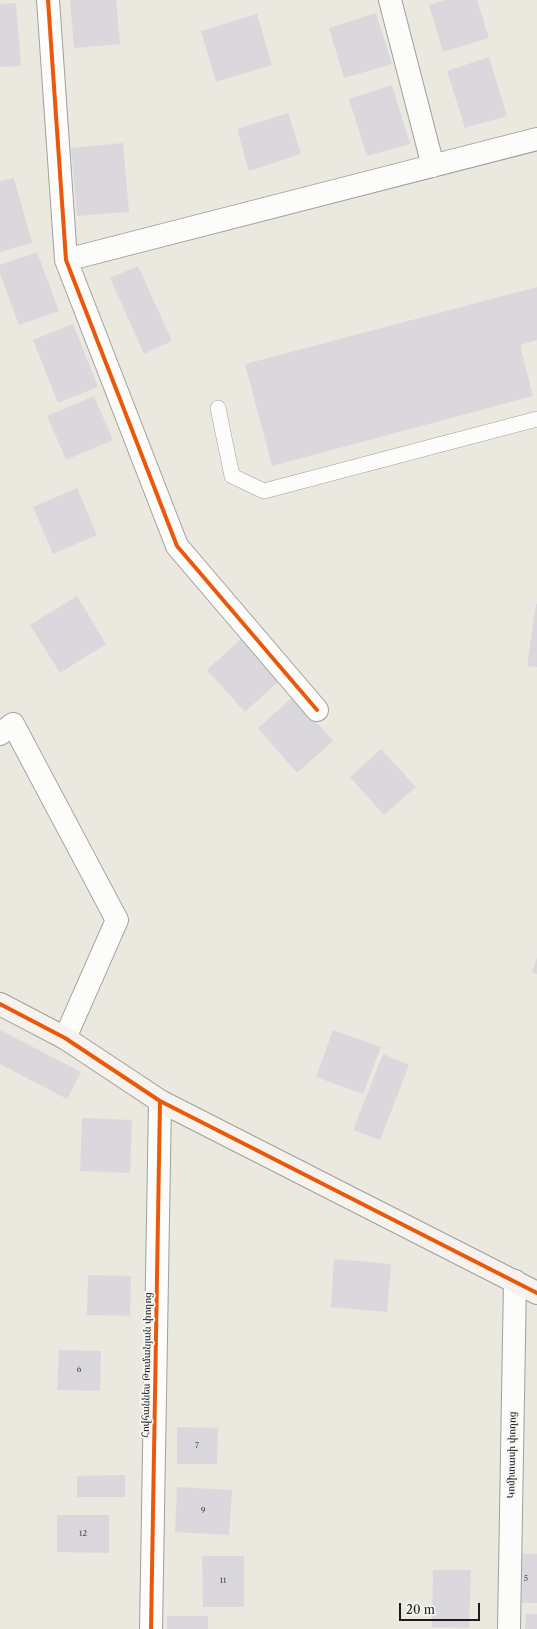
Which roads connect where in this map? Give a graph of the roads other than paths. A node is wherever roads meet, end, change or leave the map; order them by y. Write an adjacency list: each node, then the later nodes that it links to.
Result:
1 (48, 0): 5 (street)
2 (390, 0): 4 (street)
3 (537, 139): 4 (street)
4 (433, 166): 5 (street)
5 (66, 260): 8 (street)
6 (218, 408): 7 (lane)
7 (537, 419)
8 (317, 710)
9 (0, 734): 11 (street)
10 (0, 1004): 11 (street)
11 (65, 1038): 12 (street)
12 (160, 1101): 13 (street); 15 (street, Հովհաննես Թումանյան փողոց)
13 (515, 1281): 14 (street); 16 (street, Կոմիտասի փողոց)
14 (537, 1293)
15 (151, 1629)
16 (509, 1629)

